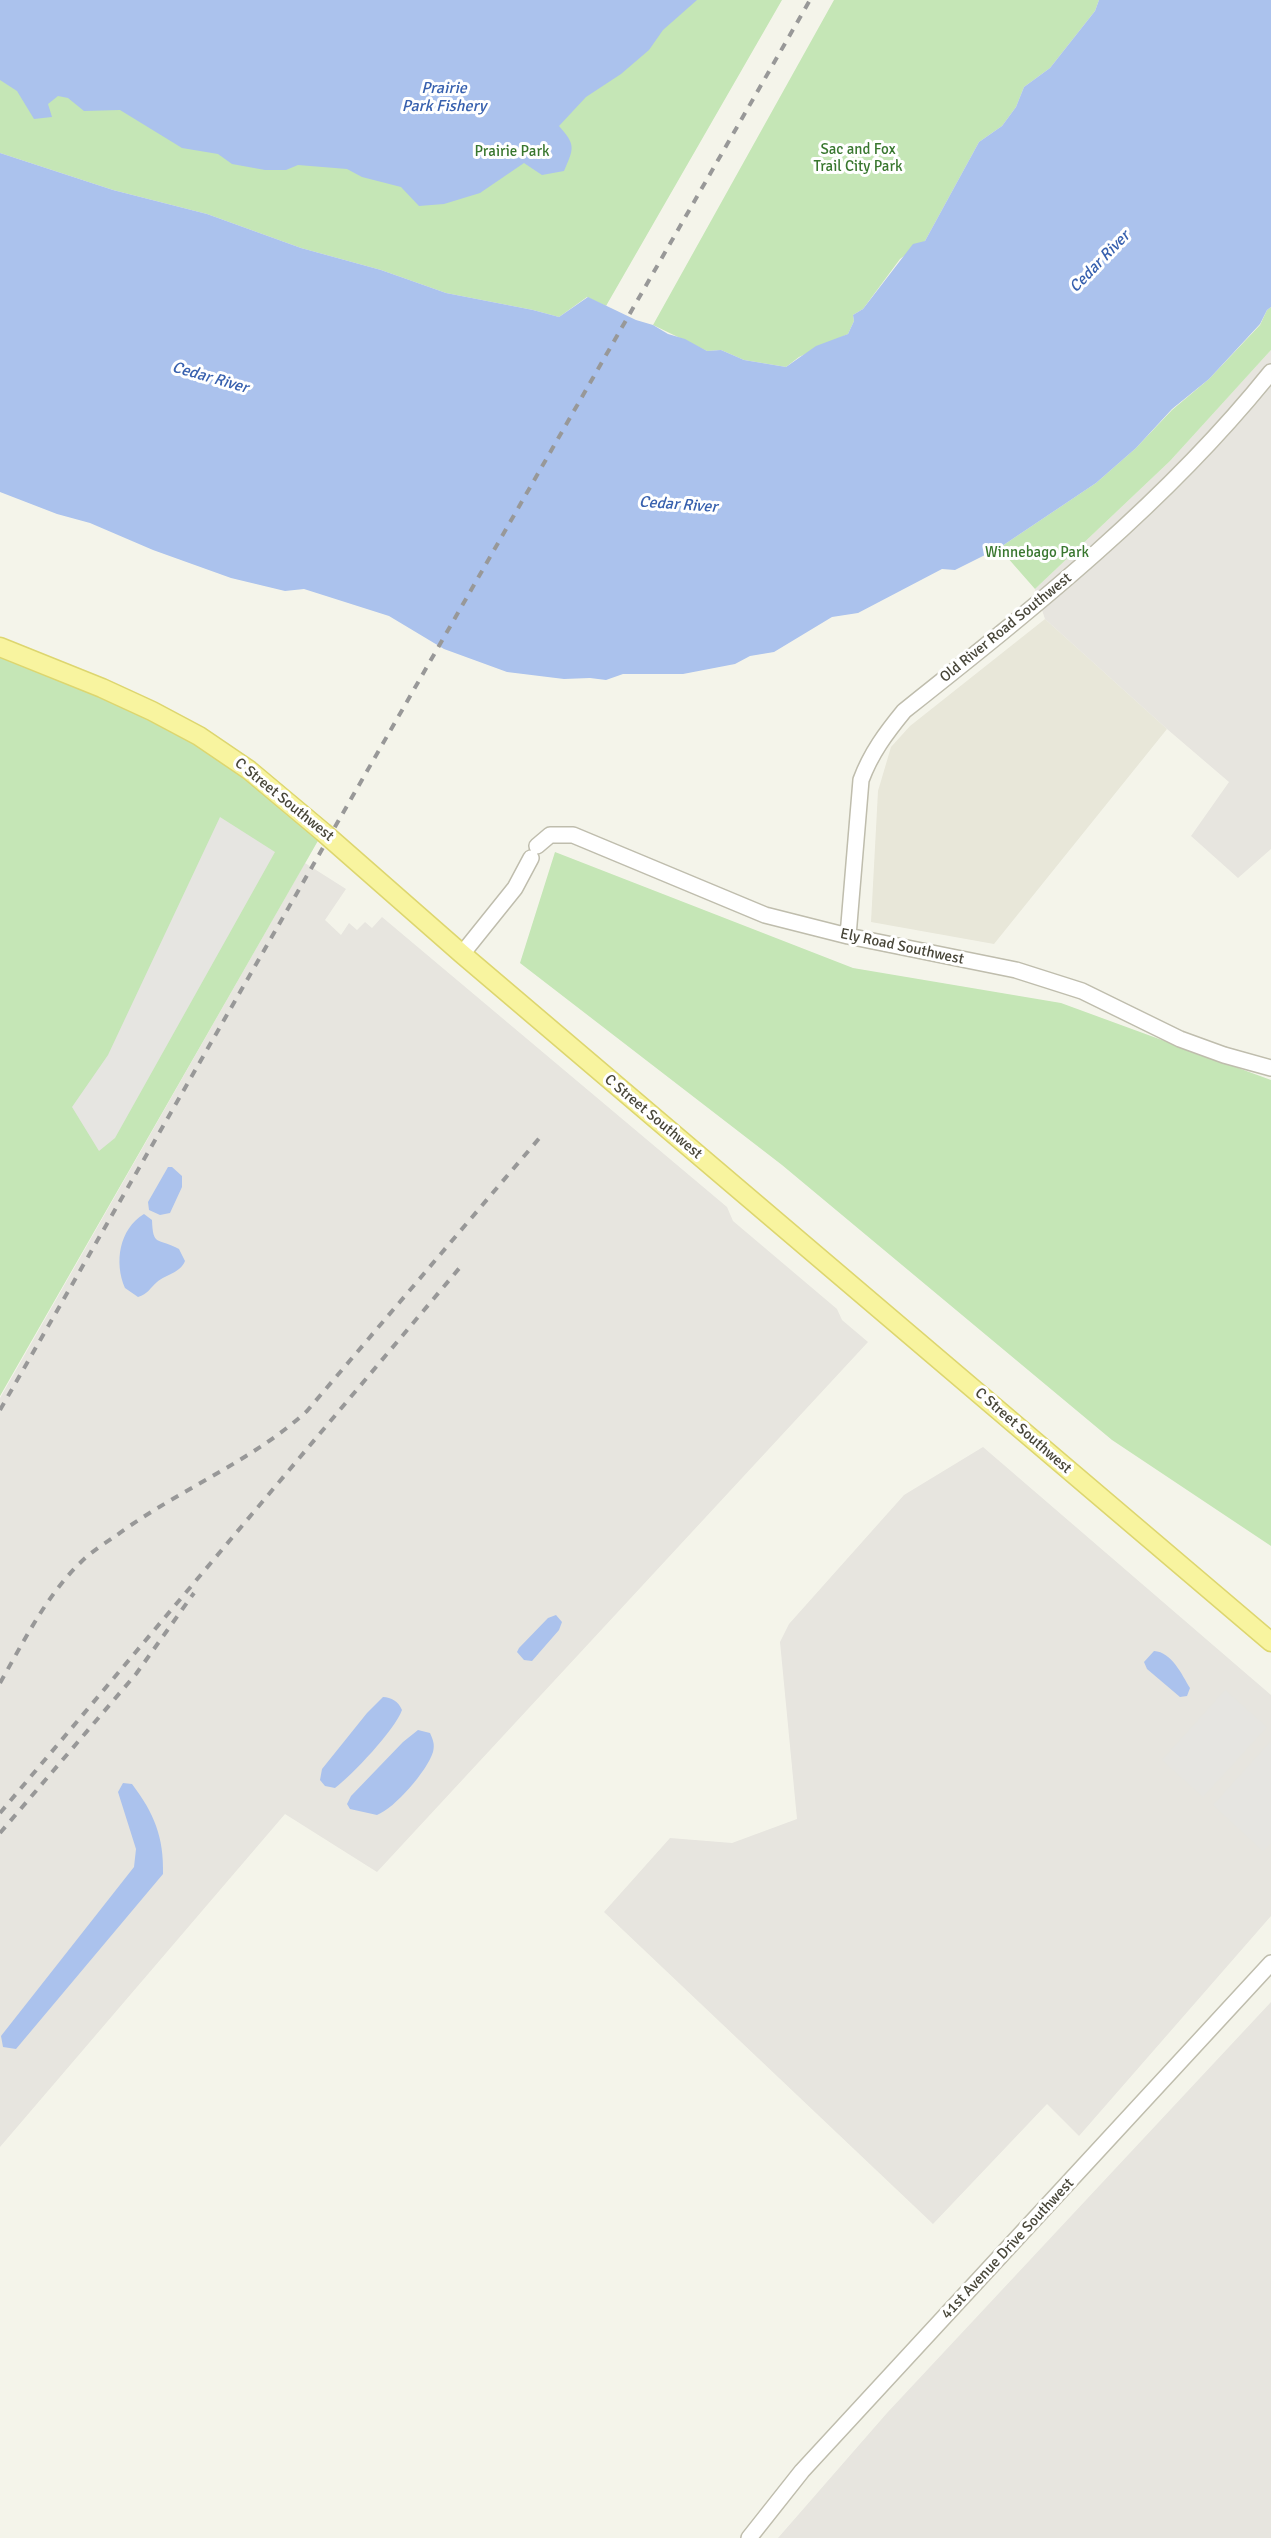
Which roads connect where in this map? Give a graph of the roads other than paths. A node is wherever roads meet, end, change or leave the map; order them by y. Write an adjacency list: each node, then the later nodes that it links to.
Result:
1 (1271, 372): 3 (street, Old River Road Southwest)
2 (0, 647): 4 (main road, C Street Southwest)
3 (848, 936): 4 (street, Ely Road Southwest); 5 (street, Ely Road Southwest)
4 (462, 954): 6 (main road, C Street Southwest)
5 (1271, 1068)
6 (1271, 1642)
7 (1271, 1963): 8 (street, 41st Avenue Drive Southwest)
8 (749, 2538)

